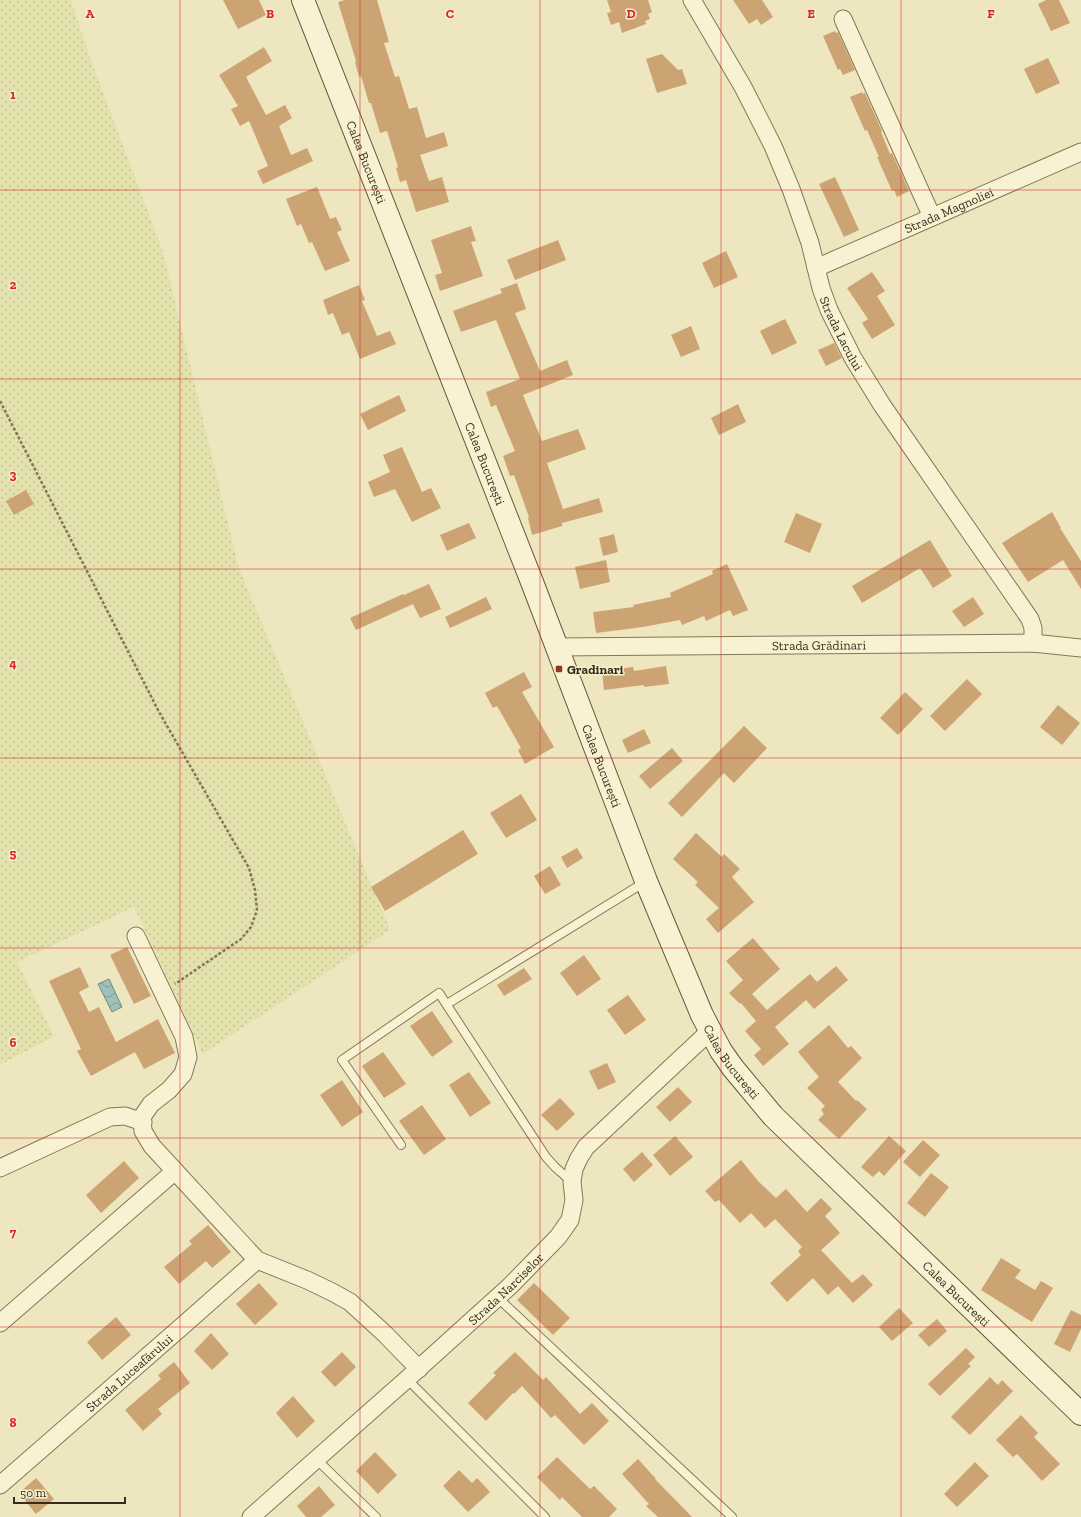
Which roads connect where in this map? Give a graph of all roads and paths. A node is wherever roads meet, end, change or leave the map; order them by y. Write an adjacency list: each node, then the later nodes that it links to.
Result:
1 (304, 0): 9 (main road, Calea București)
2 (692, 0): 6 (street, Strada Lacului)
3 (843, 19): 5 (street)
4 (1081, 152): 5 (street, Strada Magnoliei)
5 (932, 217): 6 (street, Strada Magnoliei)
6 (816, 268): 8 (street, Strada Lacului)
7 (0, 401): 13 (path)
8 (1033, 643): 9 (street, Strada Grădinari); 10 (street, Strada Grădinari)
9 (557, 647): 11 (main road, Calea București)
10 (1081, 648)
11 (646, 882): 14 (lane); 15 (main road, Calea București)
12 (136, 936): 13 (street)
13 (163, 992): 16 (street)
14 (447, 1004): 17 (lane); 20 (lane)
15 (710, 1031): 20 (street, Strada Narciselor); 25 (main road, Calea București)
16 (142, 1122): 18 (street); 19 (street)
17 (401, 1146)
18 (0, 1168)
19 (175, 1171): 21 (street); 23 (street)
20 (572, 1182): 22 (street, Strada Narciselor)
21 (256, 1260): 24 (street); 27 (street, Strada Luceafărului)
22 (497, 1297): 24 (street, Strada Narciselor); 31 (lane)
23 (0, 1323)
24 (413, 1374): 26 (street, Strada Narciselor); 30 (lane)
25 (1081, 1414)
26 (316, 1459): 28 (street, Strada Narciselor); 29 (lane)
27 (0, 1485)
28 (251, 1517)
29 (376, 1517)
30 (545, 1517)
31 (732, 1517)

